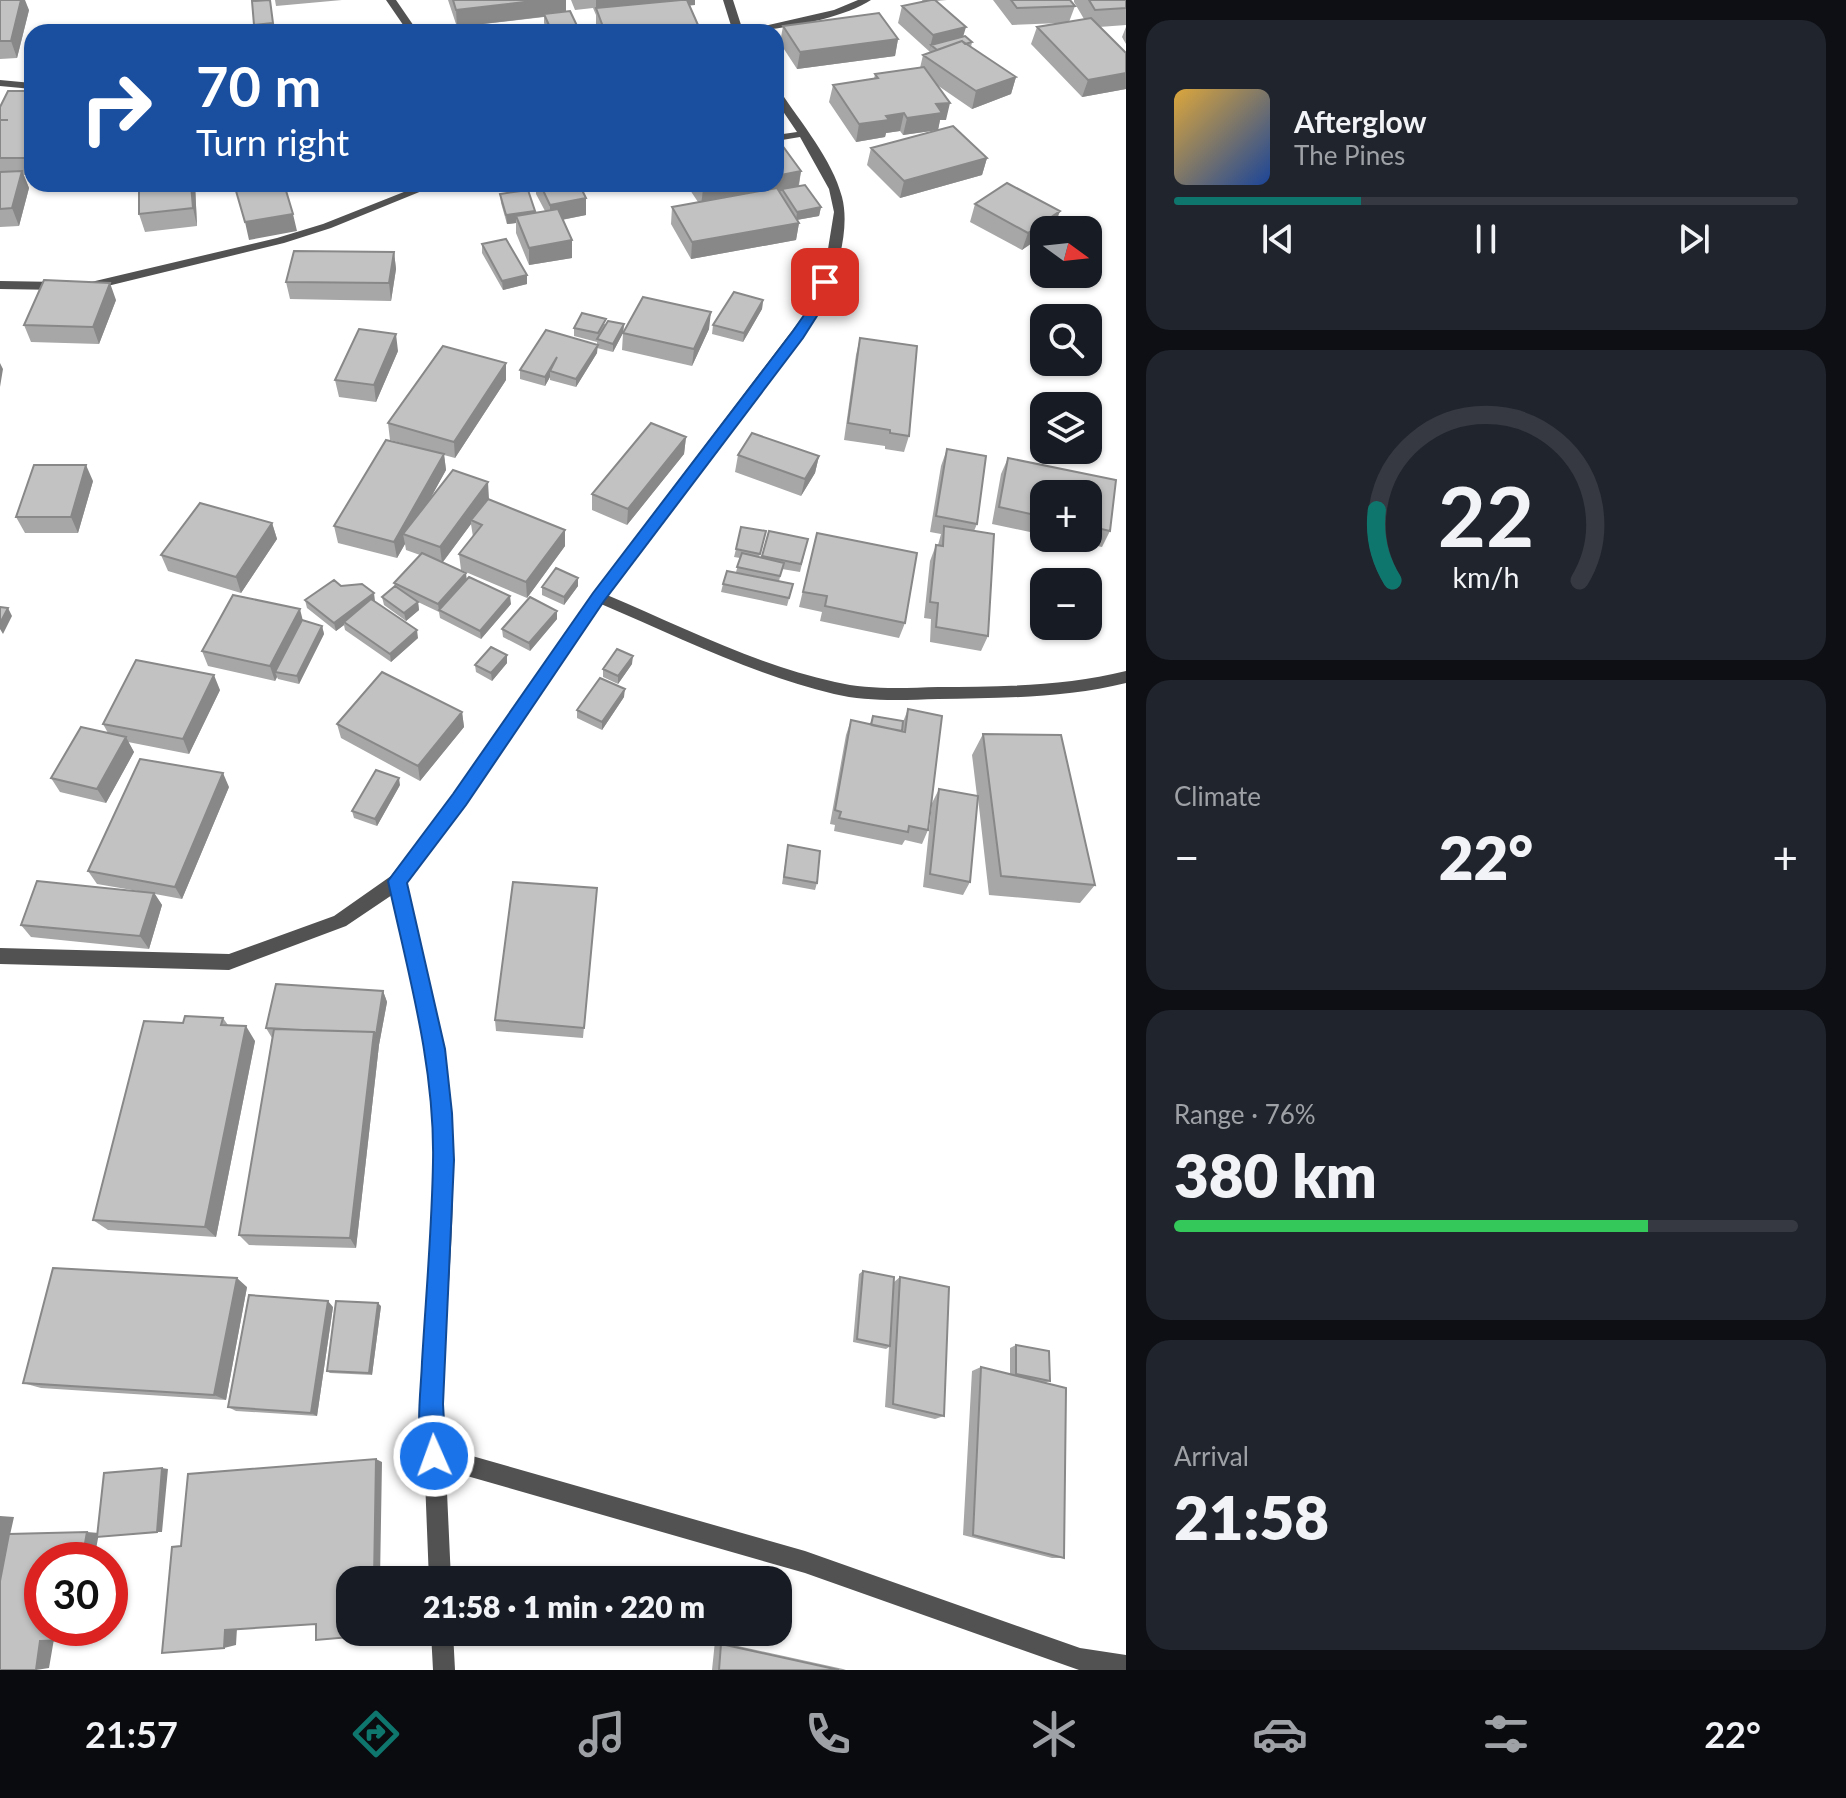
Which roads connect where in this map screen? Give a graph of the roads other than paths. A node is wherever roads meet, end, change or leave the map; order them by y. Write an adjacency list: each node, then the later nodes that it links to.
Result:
1 (391, 0): 4 (street)
2 (728, 0): 5 (street)
3 (866, 0): 6 (street)
4 (408, 24)
5 (736, 24)
6 (783, 24)
7 (0, 83): 8 (street)
8 (24, 85)
9 (784, 106): 10 (street)
10 (802, 134): 11 (street); 16 (street)
11 (784, 137)
12 (414, 192): 15 (street)
13 (0, 285): 14 (street)
14 (69, 286)
15 (84, 287)
16 (598, 597): 17 (street); 18 (street)
17 (1126, 677)
18 (397, 881): 19 (street); 20 (street)
19 (0, 956)
20 (434, 1456): 21 (street); 23 (street)
21 (439, 1566)
22 (443, 1646): 24 (street)
23 (1126, 1666)
24 (444, 1670)

